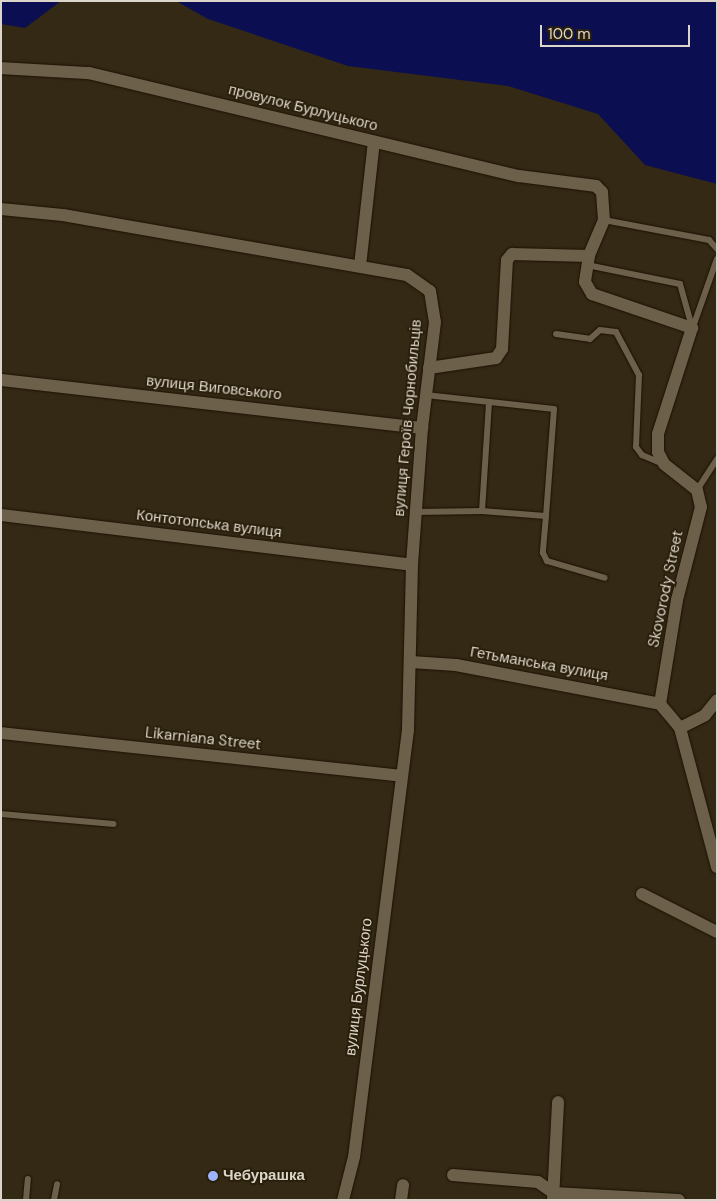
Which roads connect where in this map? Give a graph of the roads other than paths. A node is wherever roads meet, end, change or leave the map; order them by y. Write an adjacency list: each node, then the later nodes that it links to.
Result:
1 (1, 68): 2 (street, провулок Бурлуцького)
2 (374, 142): 4 (street, провулок Бурлуцького); 8 (street)
3 (1, 209): 8 (street, вулиця Героїв Чорнобильців)
4 (604, 220): 5 (lane); 7 (street)
5 (717, 249)
6 (717, 259): 9 (lane)
7 (588, 261): 9 (lane); 9 (street); 11 (street)
8 (360, 266): 11 (street, вулиця Героїв Чорнобильців)
9 (692, 328): 17 (street)
10 (556, 334): 17 (lane)
11 (429, 368): 13 (street, вулиця Героїв Чорнобильців)
12 (1, 380): 15 (street, вулиця Виговського)
13 (426, 395): 14 (lane); 15 (street, вулиця Героїв Чорнобильців)
14 (489, 402): 19 (lane); 22 (lane)
15 (422, 428): 20 (street, вулиця Героїв Чорнобильців)
16 (717, 459): 18 (lane)
17 (664, 464): 18 (street)
18 (697, 490): 27 (street, Skovorody Street)
19 (482, 511): 20 (lane); 22 (lane)
20 (416, 512): 23 (street, вулиця Героїв Чорнобильців)
21 (1, 515): 23 (street, Контотопська вулиця)
22 (546, 516): 24 (lane)
23 (412, 565): 25 (street, вулиця Героїв Чорнобильців)
24 (605, 578)
25 (411, 662): 27 (street, Гетьманська вулиця); 31 (street, вулиця Героїв Чорнобильців)
26 (717, 700): 28 (street)
27 (660, 704): 29 (street)
28 (711, 716): 29 (street)
29 (680, 728): 34 (street)
30 (1, 734): 31 (street, Likarniana Street)
31 (401, 776): 45 (street, вулиця Бурлуцького)
32 (1, 814): 33 (lane)
33 (114, 824)
34 (717, 868)
35 (642, 894): 36 (street)
36 (717, 932)
37 (558, 1102): 42 (street)
38 (453, 1175): 42 (street)
39 (28, 1179): 43 (lane)
40 (57, 1184): 44 (lane)
41 (403, 1185): 46 (street)
42 (553, 1196): 47 (street)
43 (26, 1200)
44 (54, 1200)
45 (343, 1200)
46 (401, 1200)
47 (679, 1200)

